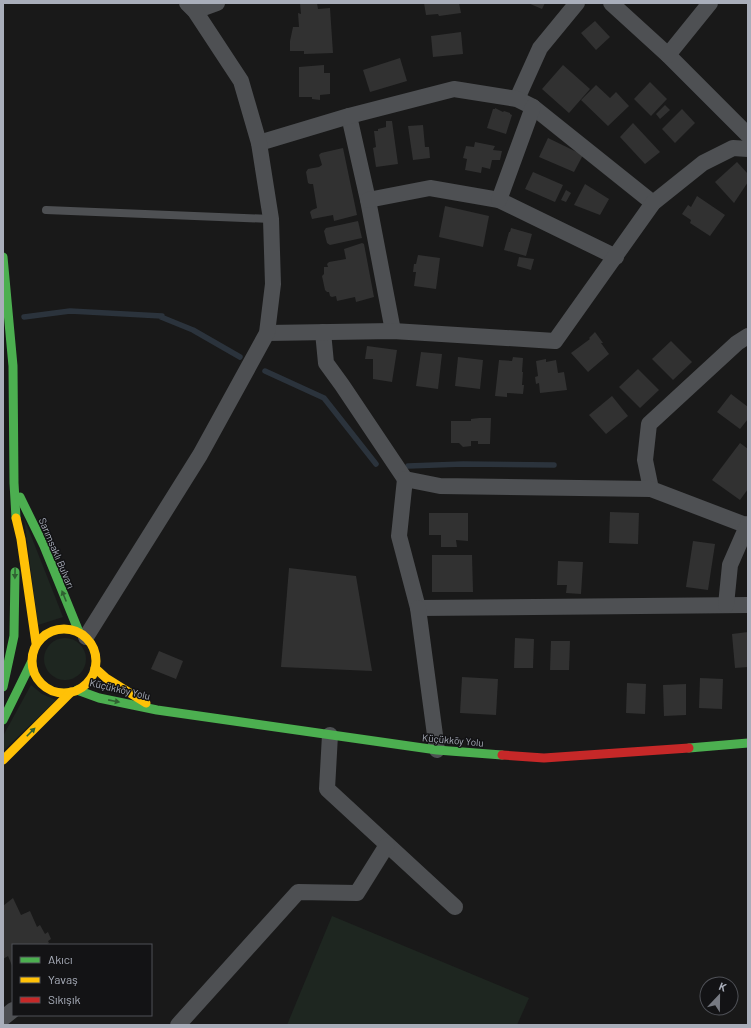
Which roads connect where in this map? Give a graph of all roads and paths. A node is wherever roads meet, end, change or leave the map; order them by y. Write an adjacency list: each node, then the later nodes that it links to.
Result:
1 (217, 3): 5 (street)
2 (577, 3): 7 (street)
3 (611, 3): 6 (street)
4 (710, 3): 6 (street)
5 (191, 7): 11 (street)
6 (668, 56): 10 (street)
7 (517, 99): 8 (street); 9 (street)
8 (533, 107): 14 (street); 15 (street)
9 (349, 116): 11 (street); 13 (street)
10 (748, 135)
11 (259, 143): 17 (street)
12 (748, 149): 15 (street)
13 (368, 200): 14 (street); 20 (street)
14 (499, 200): 19 (street)
15 (653, 203): 19 (street)
16 (46, 210): 17 (lane)
17 (271, 219): 22 (street)
18 (3, 257): 25 (main road, Sarımsaklı Bulvarı)
19 (616, 257): 20 (street)
20 (393, 330): 21 (street)
21 (323, 332): 22 (street); 24 (street)
22 (267, 333): 32 (street)
23 (748, 336): 26 (street)
24 (405, 479): 26 (street); 31 (street)
25 (14, 483): 27 (main road, Sarımsaklı Bulvarı); 32 (main road, Sarımsaklı Bulvarı, one-way to 25)
26 (651, 489): 28 (street)
27 (16, 520): 33 (main road, Sarımsaklı Bulvarı); 36 (main road, one-way to 36)
28 (748, 525): 29 (street)
29 (726, 605): 30 (street); 31 (street)
30 (748, 605)
31 (418, 608): 42 (street)
32 (83, 635): 33 (main road); 35 (main road)
33 (36, 643): 34 (main road)
34 (32, 663): 37 (main road); 39 (main road)
35 (95, 668): 37 (main road); 38 (main road, Küçükköy Yolu)
36 (3, 687)
37 (74, 691): 38 (main road, Küçükköy Yolu, one-way to 38); 43 (main road, one-way to 37)
38 (157, 710): 40 (main road, Küçükköy Yolu)
39 (3, 720)
40 (330, 735): 42 (main road, Küçükköy Yolu); 44 (street)
41 (748, 743): 42 (main road, Küçükköy Yolu)
42 (437, 750)
43 (3, 760)
44 (387, 845): 45 (street); 48 (street)
45 (455, 907)
46 (12, 1011): 47 (street)
47 (3, 1018)
48 (178, 1025)

